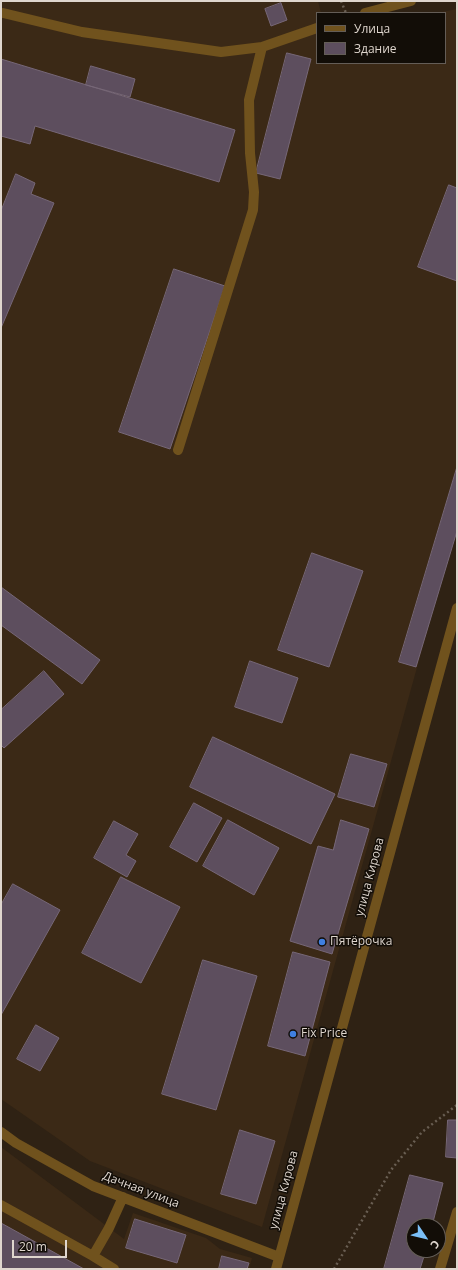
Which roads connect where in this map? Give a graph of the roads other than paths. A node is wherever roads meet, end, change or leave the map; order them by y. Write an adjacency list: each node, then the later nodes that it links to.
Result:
1 (411, 1): 2 (street)
2 (369, 12)
3 (3, 13): 5 (street)
4 (316, 28): 5 (street)
5 (262, 47): 6 (street)
6 (178, 450)
7 (457, 608): 13 (street, улица Кирова)
8 (1, 1132): 9 (street, Дачная улица)
9 (123, 1197): 12 (street); 13 (street, Дачная улица)
10 (1, 1205): 12 (street)
11 (457, 1212): 16 (street)
12 (93, 1256): 14 (street)
13 (279, 1257): 15 (street, улица Кирова)
14 (114, 1269)
15 (276, 1269)
16 (440, 1269)

